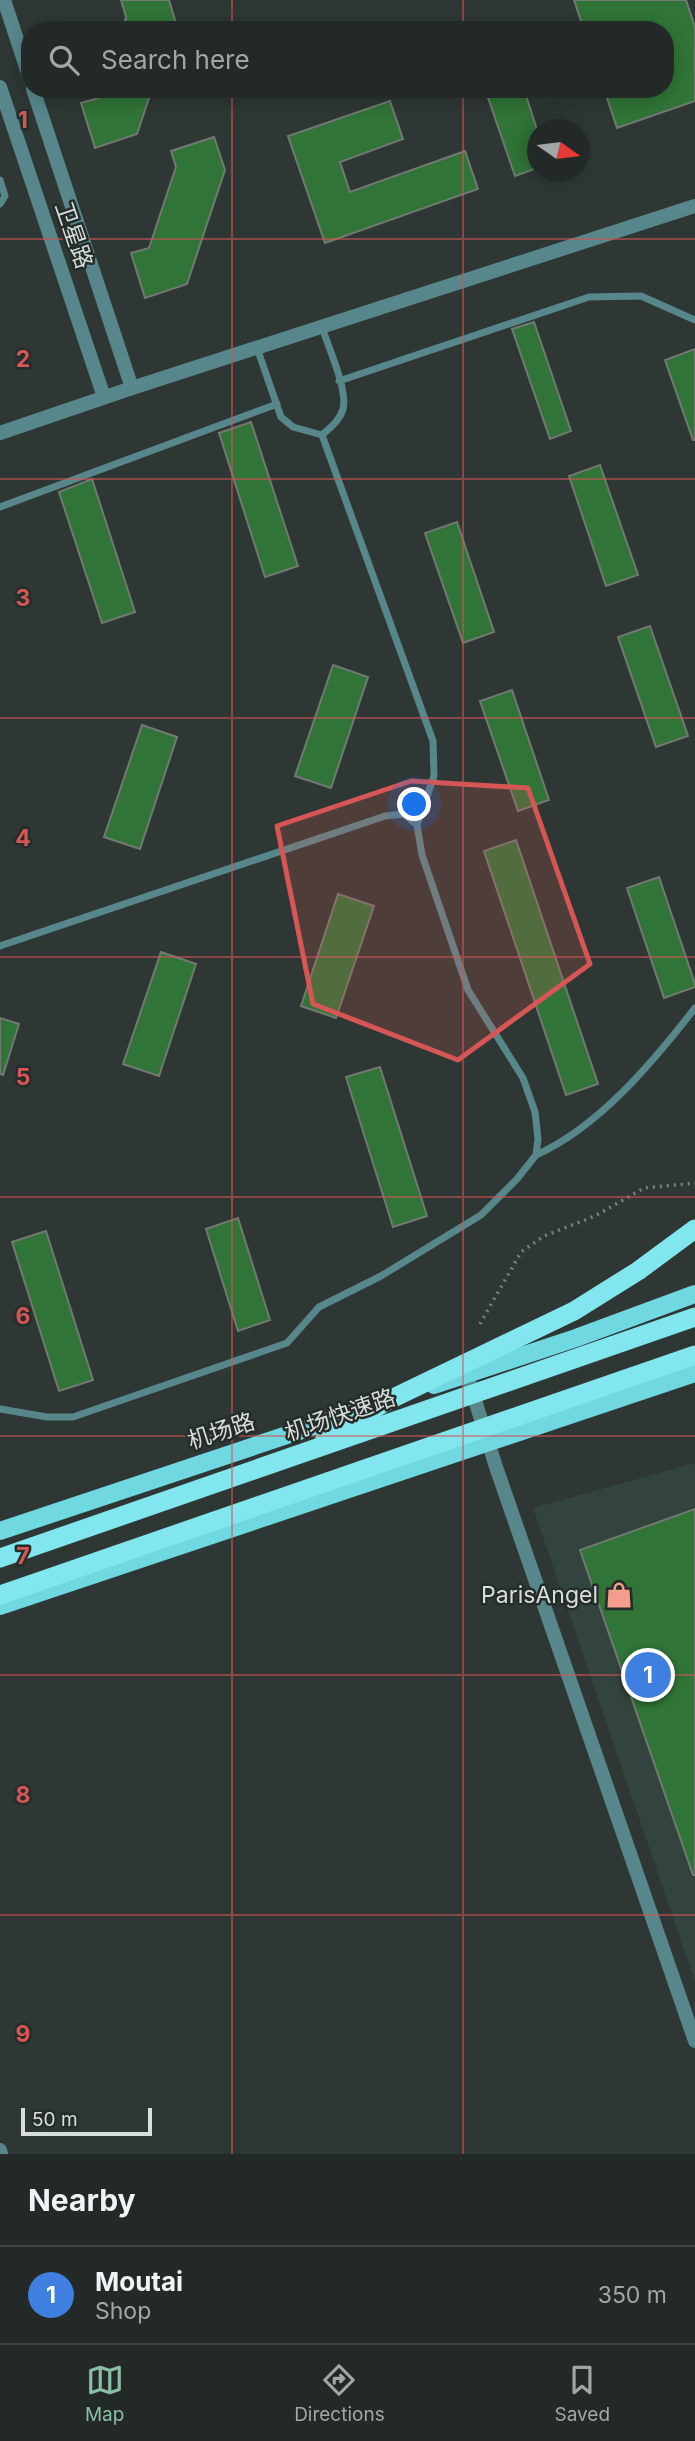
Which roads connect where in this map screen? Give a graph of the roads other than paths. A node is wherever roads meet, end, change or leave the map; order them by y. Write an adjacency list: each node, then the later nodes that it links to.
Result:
1 (4, 0): 2 (street)
2 (21, 52)
3 (0, 88): 13 (street, 卫星路)
4 (36, 98): 12 (street, 卫星路)
5 (0, 180): 6 (lane)
6 (0, 204)
7 (695, 206): 9 (street)
8 (695, 320): 11 (lane)
9 (322, 327): 10 (street); 11 (lane)
10 (257, 348): 12 (street); 14 (lane)
11 (339, 381): 16 (lane)
12 (132, 388): 13 (street)
13 (104, 397): 15 (street)
14 (277, 404): 16 (lane); 17 (lane)
15 (0, 433)
16 (322, 435): 18 (lane)
17 (0, 507)
18 (417, 825): 19 (lane); 21 (lane)
19 (0, 946)
20 (695, 1008): 21 (lane)
21 (536, 1155): 28 (lane)
22 (695, 1229): 30 (highway, bridge)
23 (695, 1294): 27 (main road, 机场路)
24 (695, 1317): 30 (highway, 机场快速路, bridge)
25 (695, 1355): 33 (highway, bridge)
26 (695, 1373): 29 (main road)
27 (467, 1375): 29 (street); 31 (main road, 机场路)
28 (0, 1409)
29 (488, 1442): 34 (main road); 35 (street)
30 (288, 1460): 32 (highway, 机场快速路, bridge)
31 (0, 1531)
32 (0, 1558)
33 (0, 1595)
34 (0, 1606)
35 (695, 2041)

